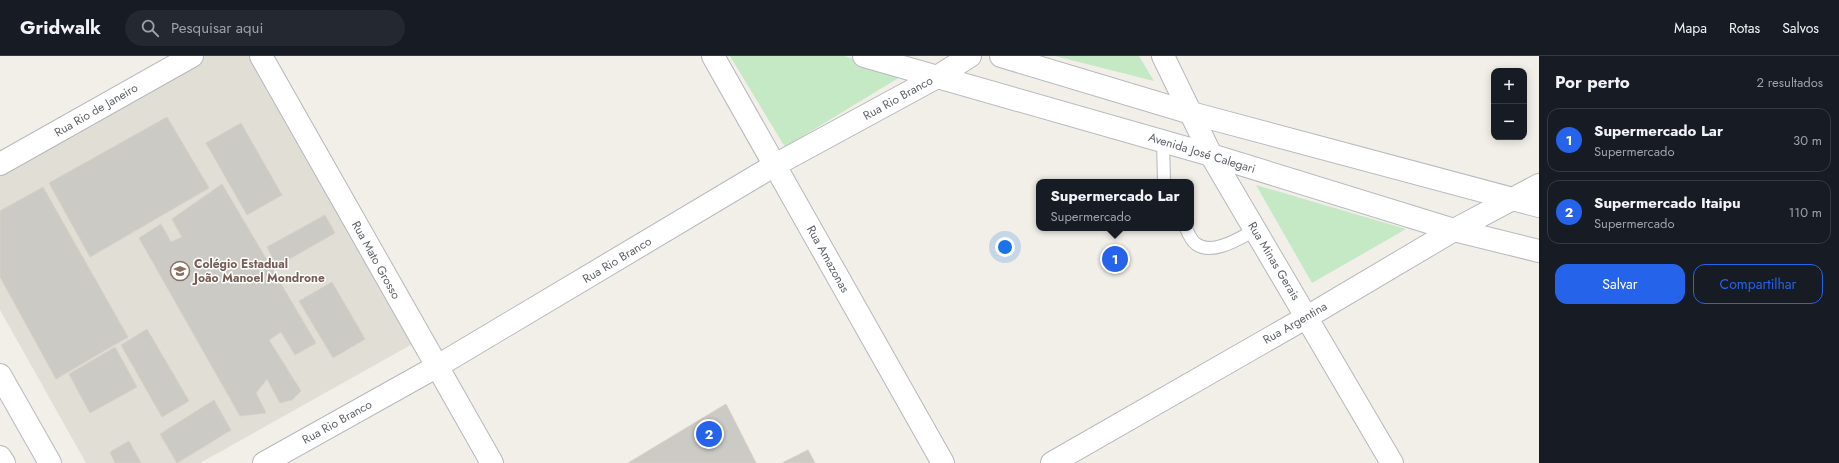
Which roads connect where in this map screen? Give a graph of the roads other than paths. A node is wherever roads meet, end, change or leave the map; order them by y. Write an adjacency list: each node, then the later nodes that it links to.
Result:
1 (192, 56): 12 (street, Rua Rio de Janeiro)
2 (261, 56): 23 (street, Rua Mato Grosso)
3 (713, 56): 13 (street, Rua Amazonas)
4 (864, 56): 8 (street, Avenida José Calegari)
5 (970, 56): 8 (street, Rua Rio Branco)
6 (1001, 56): 9 (street)
7 (1163, 56): 9 (street, Rua Minas Gerais)
8 (936, 77): 10 (street, Avenida José Calegari); 13 (street, Rua Rio Branco)
9 (1191, 114): 11 (street, Rua Minas Gerais); 16 (street)
10 (1163, 141): 11 (street, Avenida José Calegari); 14 (lane)
11 (1211, 155): 18 (street, Rua Minas Gerais); 19 (street, Avenida José Calegari)
12 (0, 164)
13 (775, 165): 23 (street, Rua Rio Branco); 30 (street, Rua Amazonas)
14 (1164, 179)
15 (1539, 185): 16 (street, Rua Argentina)
16 (1513, 200): 17 (street); 19 (street, Rua Argentina)
17 (1539, 206)
18 (1256, 230): 20 (lane); 22 (street, Rua Minas Gerais)
19 (1454, 230): 21 (street, Avenida José Calegari); 22 (street, Rua Argentina)
20 (1188, 231)
21 (1539, 251)
22 (1307, 317): 31 (street, Rua Argentina); 32 (street, Rua Minas Gerais)
23 (436, 367): 28 (street, Rua Rio Branco); 29 (street, Rua Mato Grosso)
24 (0, 375): 27 (street)
25 (0, 457): 26 (street)
26 (4, 463)
27 (50, 463)
28 (264, 463)
29 (492, 463)
30 (943, 463)
31 (1052, 463)
32 (1392, 463)

